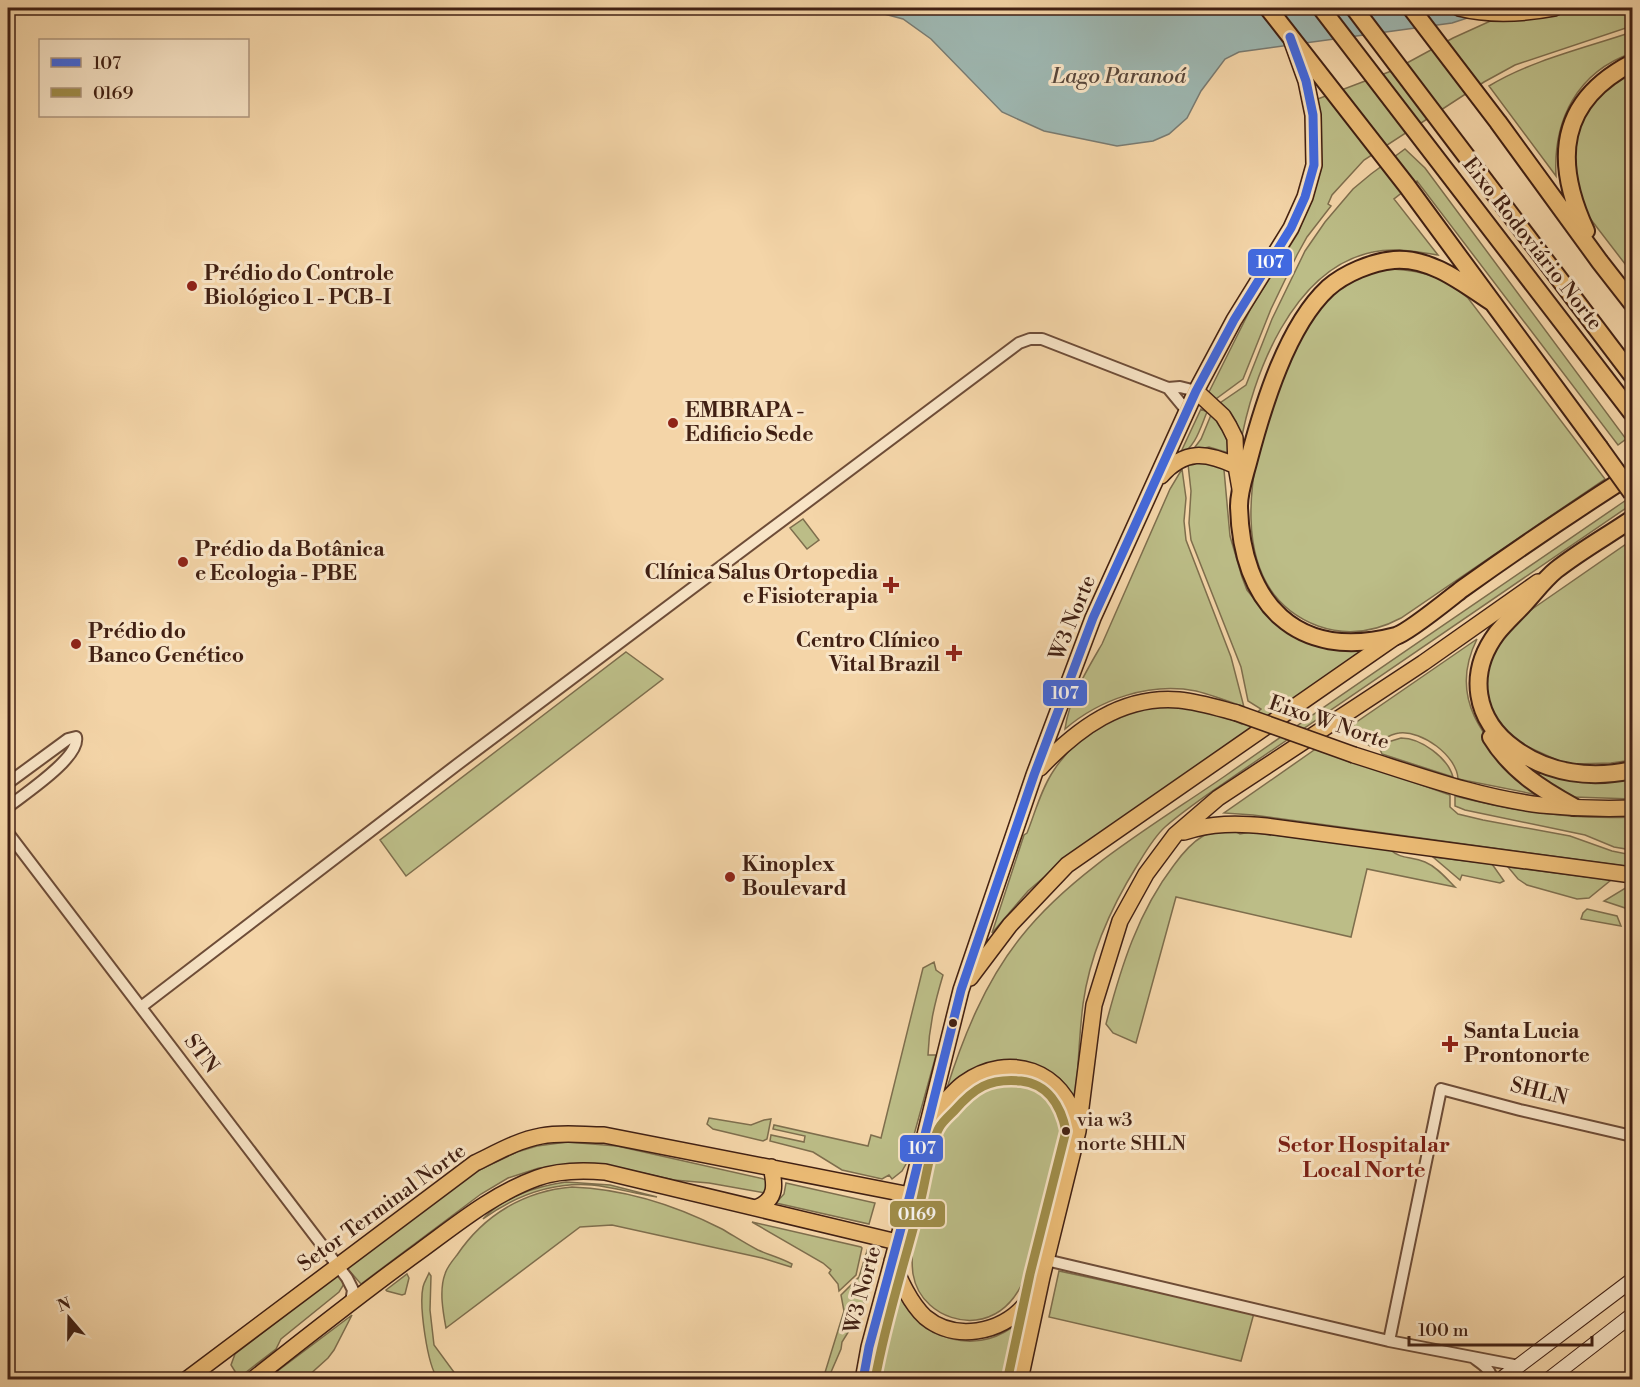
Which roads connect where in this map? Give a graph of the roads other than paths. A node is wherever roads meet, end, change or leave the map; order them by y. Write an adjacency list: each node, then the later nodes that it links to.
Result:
1 (1268, 8): 7 (highway)
2 (1321, 8): 16 (highway, Eixo Rodoviário Norte)
3 (1354, 8): 12 (highway, Eixo Rodoviário Norte)
4 (1411, 8): 9 (highway)
5 (1460, 8): 6 (main road)
6 (1555, 8)
7 (1290, 37): 10 (highway); 14 (main road, W3 Norte)
8 (1632, 63): 9 (highway)
9 (1600, 262): 11 (highway)
10 (1493, 303): 20 (highway); 21 (highway, bridge)
11 (1632, 303)
12 (1632, 375)
13 (1168, 388): 14 (street); 15 (street); 36 (street)
14 (1196, 391): 15 (main road, W3 Norte); 17 (main road)
15 (1187, 411): 19 (main road, W3 Norte)
16 (1632, 413)
17 (1236, 466): 19 (main road); 20 (main road)
18 (1632, 474): 24 (highway)
19 (1155, 484): 27 (main road, W3 Norte)
20 (1240, 490): 24 (highway)
21 (1632, 493)
22 (1632, 519): 23 (highway)
23 (1555, 570): 25 (highway); 33 (main road)
24 (1398, 635): 35 (main road)
25 (1484, 713): 26 (highway); 30 (highway)
26 (1632, 770)
27 (1034, 775): 30 (main road, Eixo W Norte, bridge); 35 (main road, W3 Norte)
28 (8, 783): 29 (street)
29 (8, 807)
30 (1574, 807): 31 (main road, Eixo W Norte)
31 (1632, 808)
32 (8, 833): 36 (street, STN)
33 (1175, 835): 34 (main road); 38 (main road)
34 (1632, 875)
35 (962, 989): 37 (main road, W3 Norte)
36 (141, 1007): 46 (street, STN)
37 (927, 1123): 38 (main road); 41 (main road, W3 Norte)
38 (1078, 1131): 44 (main road)
39 (1632, 1136): 51 (street, SHLN)
40 (771, 1167): 41 (main road, Setor Terminal Norte); 42 (main road); 46 (main road, Setor Terminal Norte)
41 (910, 1195): 43 (main road, W3 Norte)
42 (758, 1207): 43 (main road); 49 (main road)
43 (897, 1242): 45 (main road, W3 Norte)
44 (1046, 1260): 47 (main road); 51 (street)
45 (892, 1262): 47 (main road); 56 (main road, W3 Norte)
46 (339, 1266): 49 (street, STN); 54 (main road, Setor Terminal Norte)
47 (1042, 1276): 57 (main road)
48 (1632, 1280): 53 (main road)
49 (351, 1302): 55 (main road)
50 (1632, 1315): 60 (main road)
51 (1389, 1341): 52 (street)
52 (1472, 1357): 53 (street); 58 (street)
53 (1519, 1366): 59 (main road)
54 (186, 1380)
55 (252, 1380)
56 (863, 1380)
57 (1020, 1380)
58 (1491, 1380)
59 (1500, 1380)
60 (1548, 1380)

